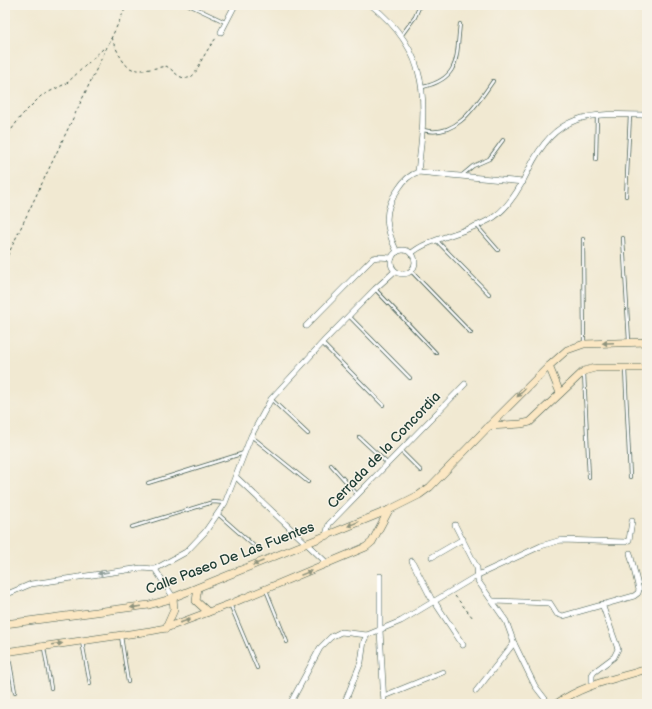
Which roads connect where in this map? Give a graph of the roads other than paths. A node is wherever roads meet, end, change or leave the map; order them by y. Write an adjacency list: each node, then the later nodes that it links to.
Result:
1 (189, 5): 5 (lane)
2 (235, 5): 5 (street)
3 (371, 5): 8 (street)
4 (420, 5): 8 (lane)
5 (226, 22): 7 (street)
6 (460, 24): 10 (lane)
7 (221, 32)
8 (401, 36): 10 (street)
9 (493, 81): 14 (lane)
10 (423, 87): 14 (street)
11 (597, 115): 12 (street); 16 (lane); 19 (street)
12 (630, 115): 13 (street); 20 (lane)
13 (647, 115)
14 (423, 130): 17 (street)
15 (503, 140): 18 (lane)
16 (596, 159)
17 (418, 172): 18 (street); 26 (street)
18 (461, 176): 19 (street)
19 (523, 182): 21 (street)
20 (626, 196)
21 (477, 226): 24 (street); 25 (lane)
22 (623, 238): 36 (lane)
23 (583, 239): 39 (lane)
24 (437, 241): 27 (street); 32 (lane)
25 (498, 250)
26 (397, 252): 27 (street); 28 (street)
27 (412, 254): 30 (street)
28 (392, 258): 29 (street); 34 (street)
29 (395, 271): 30 (street); 31 (street)
30 (411, 271): 35 (lane)
31 (375, 289): 33 (street); 40 (lane)
32 (489, 294)
33 (349, 315): 38 (street); 45 (lane)
34 (306, 326)
35 (471, 333)
36 (629, 342): 37 (street, Calle Paseo De Las Fuentes); 39 (street, Calle Paseo De Las Fuentes, one-way to 39)
37 (647, 342)
38 (322, 343): 48 (street); 49 (lane)
39 (584, 344): 41 (street, Calle Paseo De Las Fuentes)
40 (436, 353)
41 (549, 366): 47 (street); 50 (street, Calle Paseo De Las Fuentes, one-way to 50)
42 (625, 368): 43 (street); 44 (street); 61 (lane)
43 (647, 368)
44 (584, 371): 47 (street); 60 (lane)
45 (410, 378)
46 (465, 384): 54 (street, Cerrada de la Concordia)
47 (560, 393): 50 (street)
48 (271, 399): 51 (lane); 52 (street)
49 (383, 405)
50 (489, 426): 66 (street, Calle Paseo De Las Fuentes)
51 (308, 434)
52 (251, 436): 55 (street); 62 (lane)
53 (359, 437): 56 (lane)
54 (400, 450): 56 (street, Cerrada de la Concordia); 58 (lane)
55 (244, 453): 59 (street); 63 (lane)
56 (387, 463): 64 (street, Cerrada de la Concordia)
57 (331, 465): 64 (lane)
58 (421, 471)
59 (236, 477): 65 (street); 73 (street)
60 (589, 477)
61 (630, 477)
62 (308, 482)
63 (148, 483)
64 (357, 494): 71 (street, Cerrada de la Concordia)
65 (225, 503): 67 (street); 70 (lane)
66 (389, 510): 71 (street, Calle Paseo De Las Fuentes, one-way to 71); 78 (street)
67 (218, 514): 74 (lane); 79 (street)
68 (632, 521): 80 (street)
69 (456, 525): 72 (street)
70 (132, 527)
71 (326, 535): 73 (street, Calle Paseo De Las Fuentes)
72 (463, 539): 76 (street); 80 (street)
73 (308, 544): 78 (street); 82 (street, Calle Paseo De Las Fuentes, one-way to 82)
74 (253, 545)
75 (630, 553): 89 (street)
76 (432, 557)
77 (412, 560): 86 (street)
78 (328, 564): 83 (street, one-way to 78)
79 (155, 569): 84 (street, one-way to 84); 85 (street)
80 (478, 574): 86 (street); 87 (street)
81 (380, 576): 93 (street)
82 (198, 588): 85 (street, Calle Paseo De Las Fuentes); 90 (street)
83 (265, 590): 88 (street); 97 (lane)
84 (5, 595)
85 (173, 597): 91 (street, Calle Paseo De Las Fuentes, one-way to 91); 92 (street)
86 (433, 601): 93 (street); 100 (street)
87 (493, 602): 89 (street); 98 (street)
88 (230, 604): 90 (street); 102 (lane)
89 (602, 604): 107 (street)
90 (208, 612): 92 (street, one-way to 90)
91 (5, 624)
92 (166, 628): 95 (street)
93 (380, 630): 94 (street); 111 (street)
94 (367, 635): 112 (street); 113 (street)
95 (121, 636): 96 (street); 105 (lane)
96 (82, 641): 99 (street, one-way to 96); 106 (lane)
97 (288, 642)
98 (514, 643): 110 (street); 115 (street)
99 (44, 645): 101 (street); 108 (lane)
100 (463, 645)
101 (7, 652): 109 (lane)
102 (257, 668)
103 (647, 669): 107 (street)
104 (443, 672): 111 (street)
105 (128, 682)
106 (90, 684)
107 (592, 684): 116 (street)
108 (51, 688)
109 (15, 692)
110 (476, 692)
111 (384, 696): 114 (street)
112 (290, 704)
113 (344, 704)
114 (384, 704)
115 (549, 704)
116 (556, 704)

